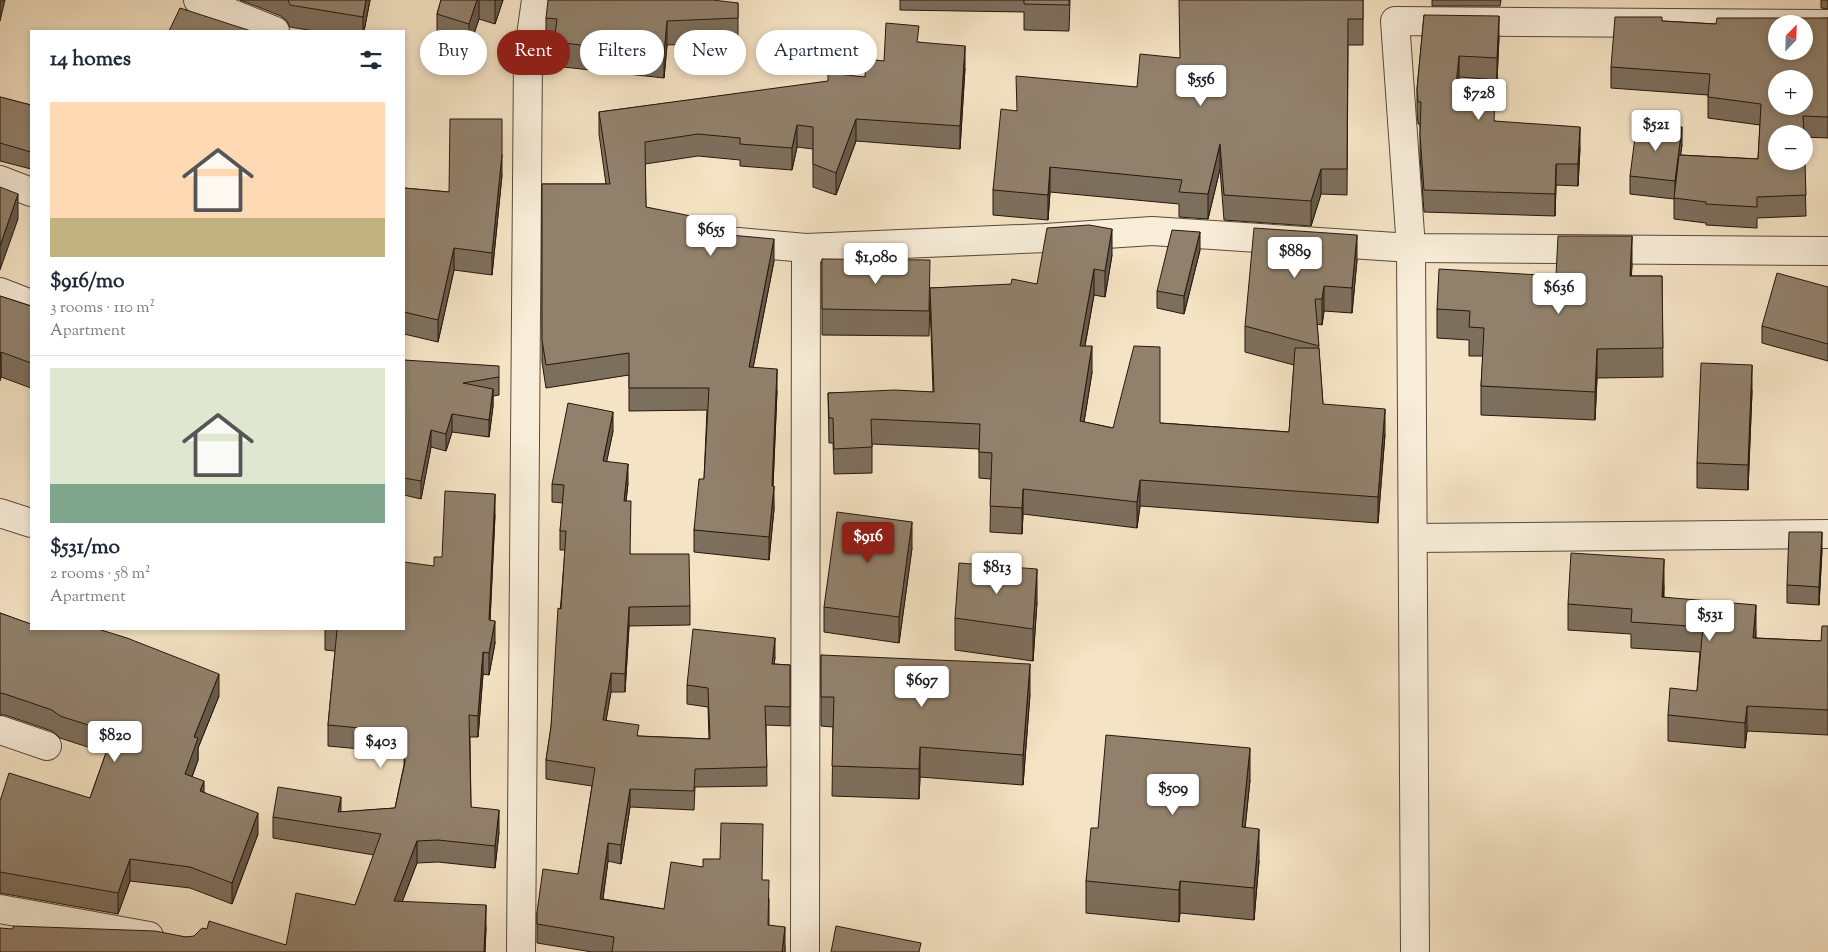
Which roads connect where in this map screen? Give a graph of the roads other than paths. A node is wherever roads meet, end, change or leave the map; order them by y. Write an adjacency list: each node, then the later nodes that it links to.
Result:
1 (198, 0): 5 (street)
2 (536, 0): 22 (street)
3 (1393, 11): 4 (street); 10 (street)
4 (1828, 24)
5 (273, 30)
6 (0, 180): 7 (street)
7 (30, 192)
8 (721, 240): 9 (street)
9 (806, 248): 10 (street); 23 (street)
10 (1411, 248): 11 (street); 17 (street)
11 (1828, 251)
12 (0, 292): 13 (street)
13 (30, 304)
14 (0, 513): 15 (street)
15 (30, 523)
16 (1828, 534): 17 (street)
17 (1413, 538): 24 (street)
18 (0, 730): 19 (street)
19 (47, 746)
20 (0, 909): 21 (street)
21 (169, 940)
22 (521, 952)
23 (805, 952)
24 (1415, 952)

